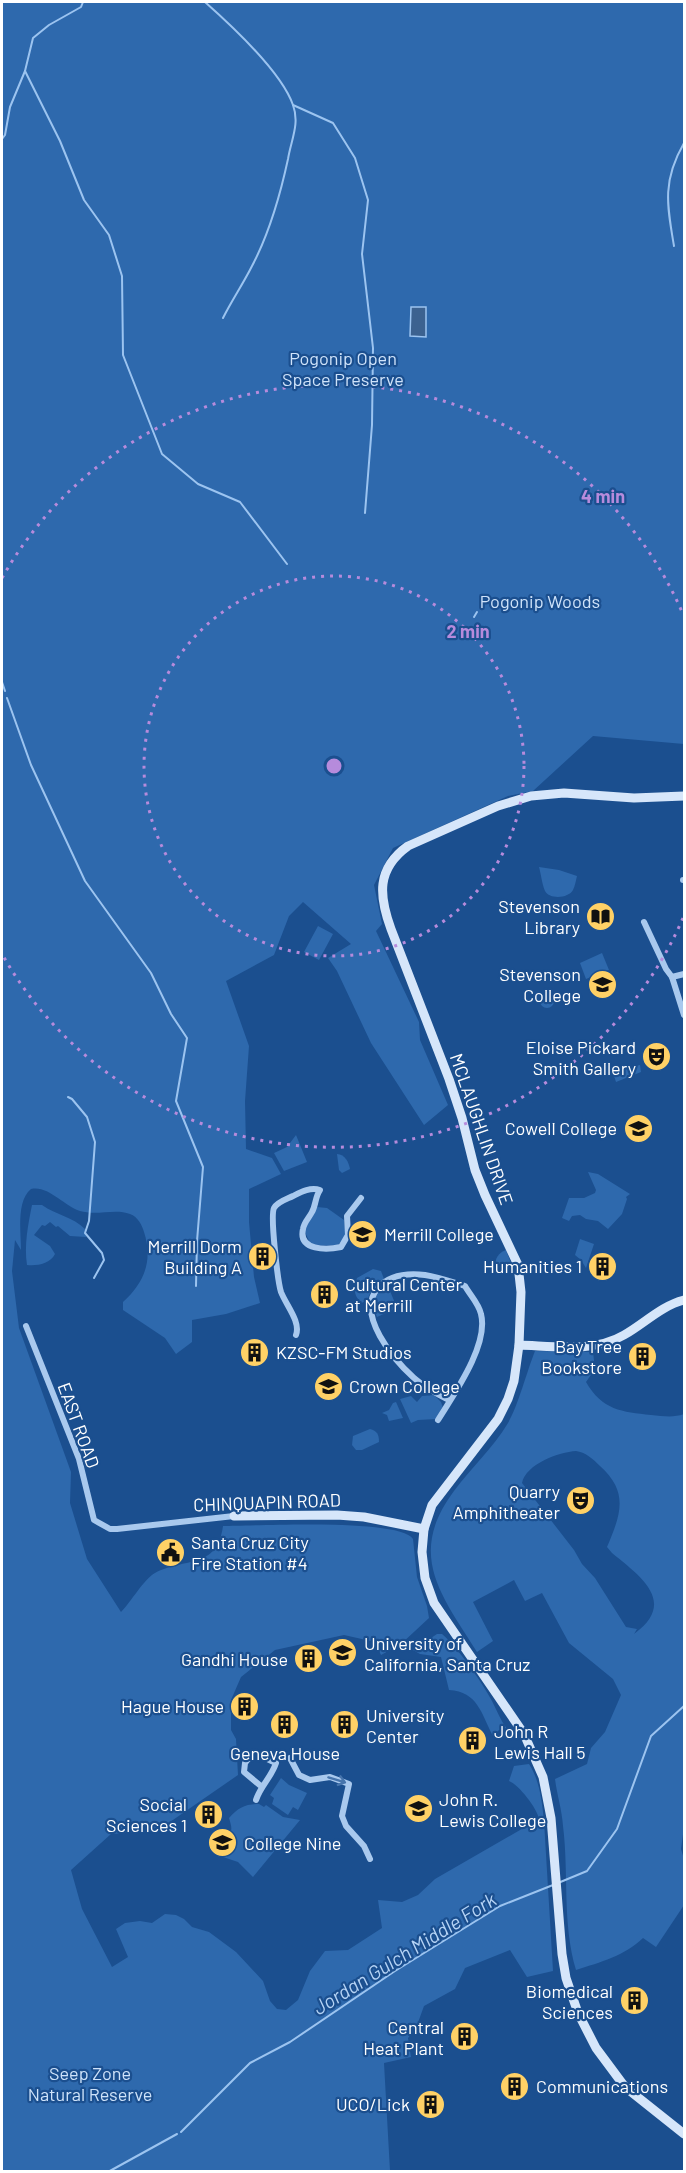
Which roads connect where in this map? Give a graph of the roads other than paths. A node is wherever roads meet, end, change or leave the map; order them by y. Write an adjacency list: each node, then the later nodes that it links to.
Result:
1 (684, 796): 10 (main road, MCLAUGHLIN DRIVE)
2 (644, 922): 4 (street)
3 (684, 974): 4 (street)
4 (672, 977): 5 (street)
5 (684, 1015)
6 (360, 1198): 9 (street)
7 (684, 1300): 10 (main road)
8 (26, 1326): 14 (street, EAST ROAD)
9 (296, 1335)
10 (519, 1345): 15 (main road, MCLAUGHLIN DRIVE)
11 (449, 1400): 11 (street); 12 (street)
12 (438, 1420)
13 (234, 1516): 14 (street, CHINQUAPIN ROAD); 15 (main road, CHINQUAPIN ROAD)
14 (110, 1528)
15 (424, 1529): 20 (main road, MCLAUGHLIN DRIVE)
16 (290, 1758): 19 (street, one-way to 19)
17 (262, 1787): 17 (street); 18 (street)
18 (256, 1800)
19 (370, 1859)
20 (684, 2134)

